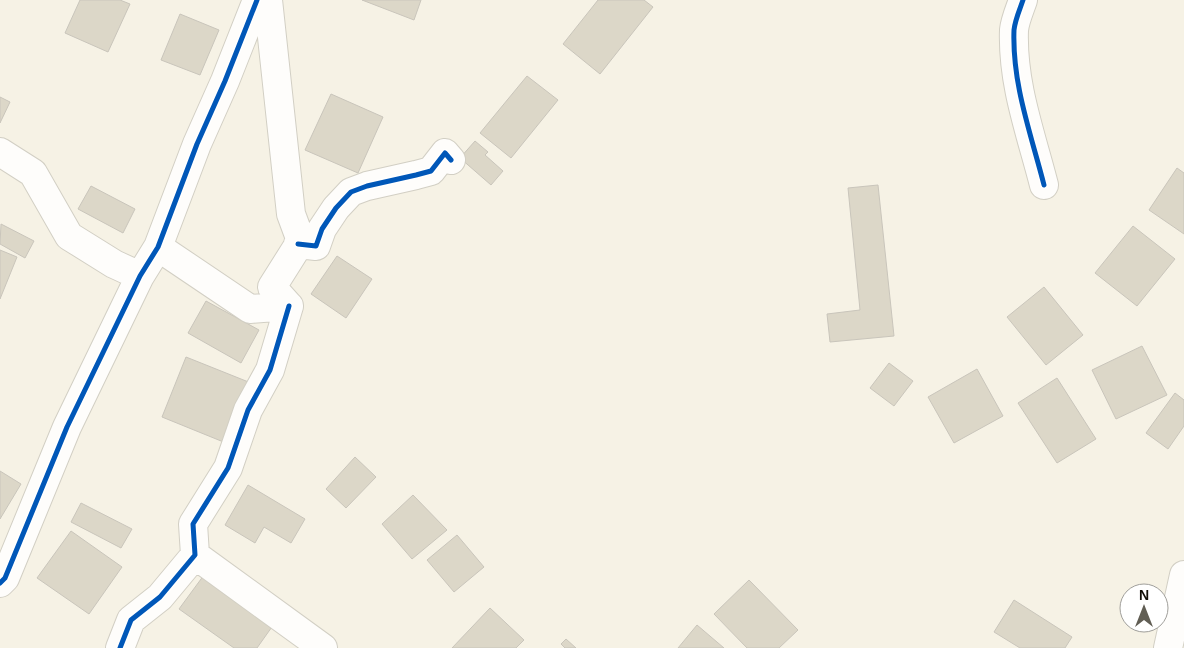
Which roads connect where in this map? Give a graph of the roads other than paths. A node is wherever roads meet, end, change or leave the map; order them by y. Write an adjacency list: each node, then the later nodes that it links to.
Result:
1 (257, 0): 8 (street)
2 (268, 0): 7 (street)
3 (1022, 0): 6 (street)
4 (0, 152): 9 (street)
5 (451, 160): 7 (street)
6 (1044, 185)
7 (298, 244): 10 (street)
8 (158, 247): 9 (street); 10 (street)
9 (140, 276): 13 (street)
10 (289, 306): 11 (street)
11 (195, 555): 14 (street); 15 (street)
12 (1184, 575): 16 (street)
13 (0, 583)
14 (120, 648)
15 (323, 648)
16 (1168, 648)

